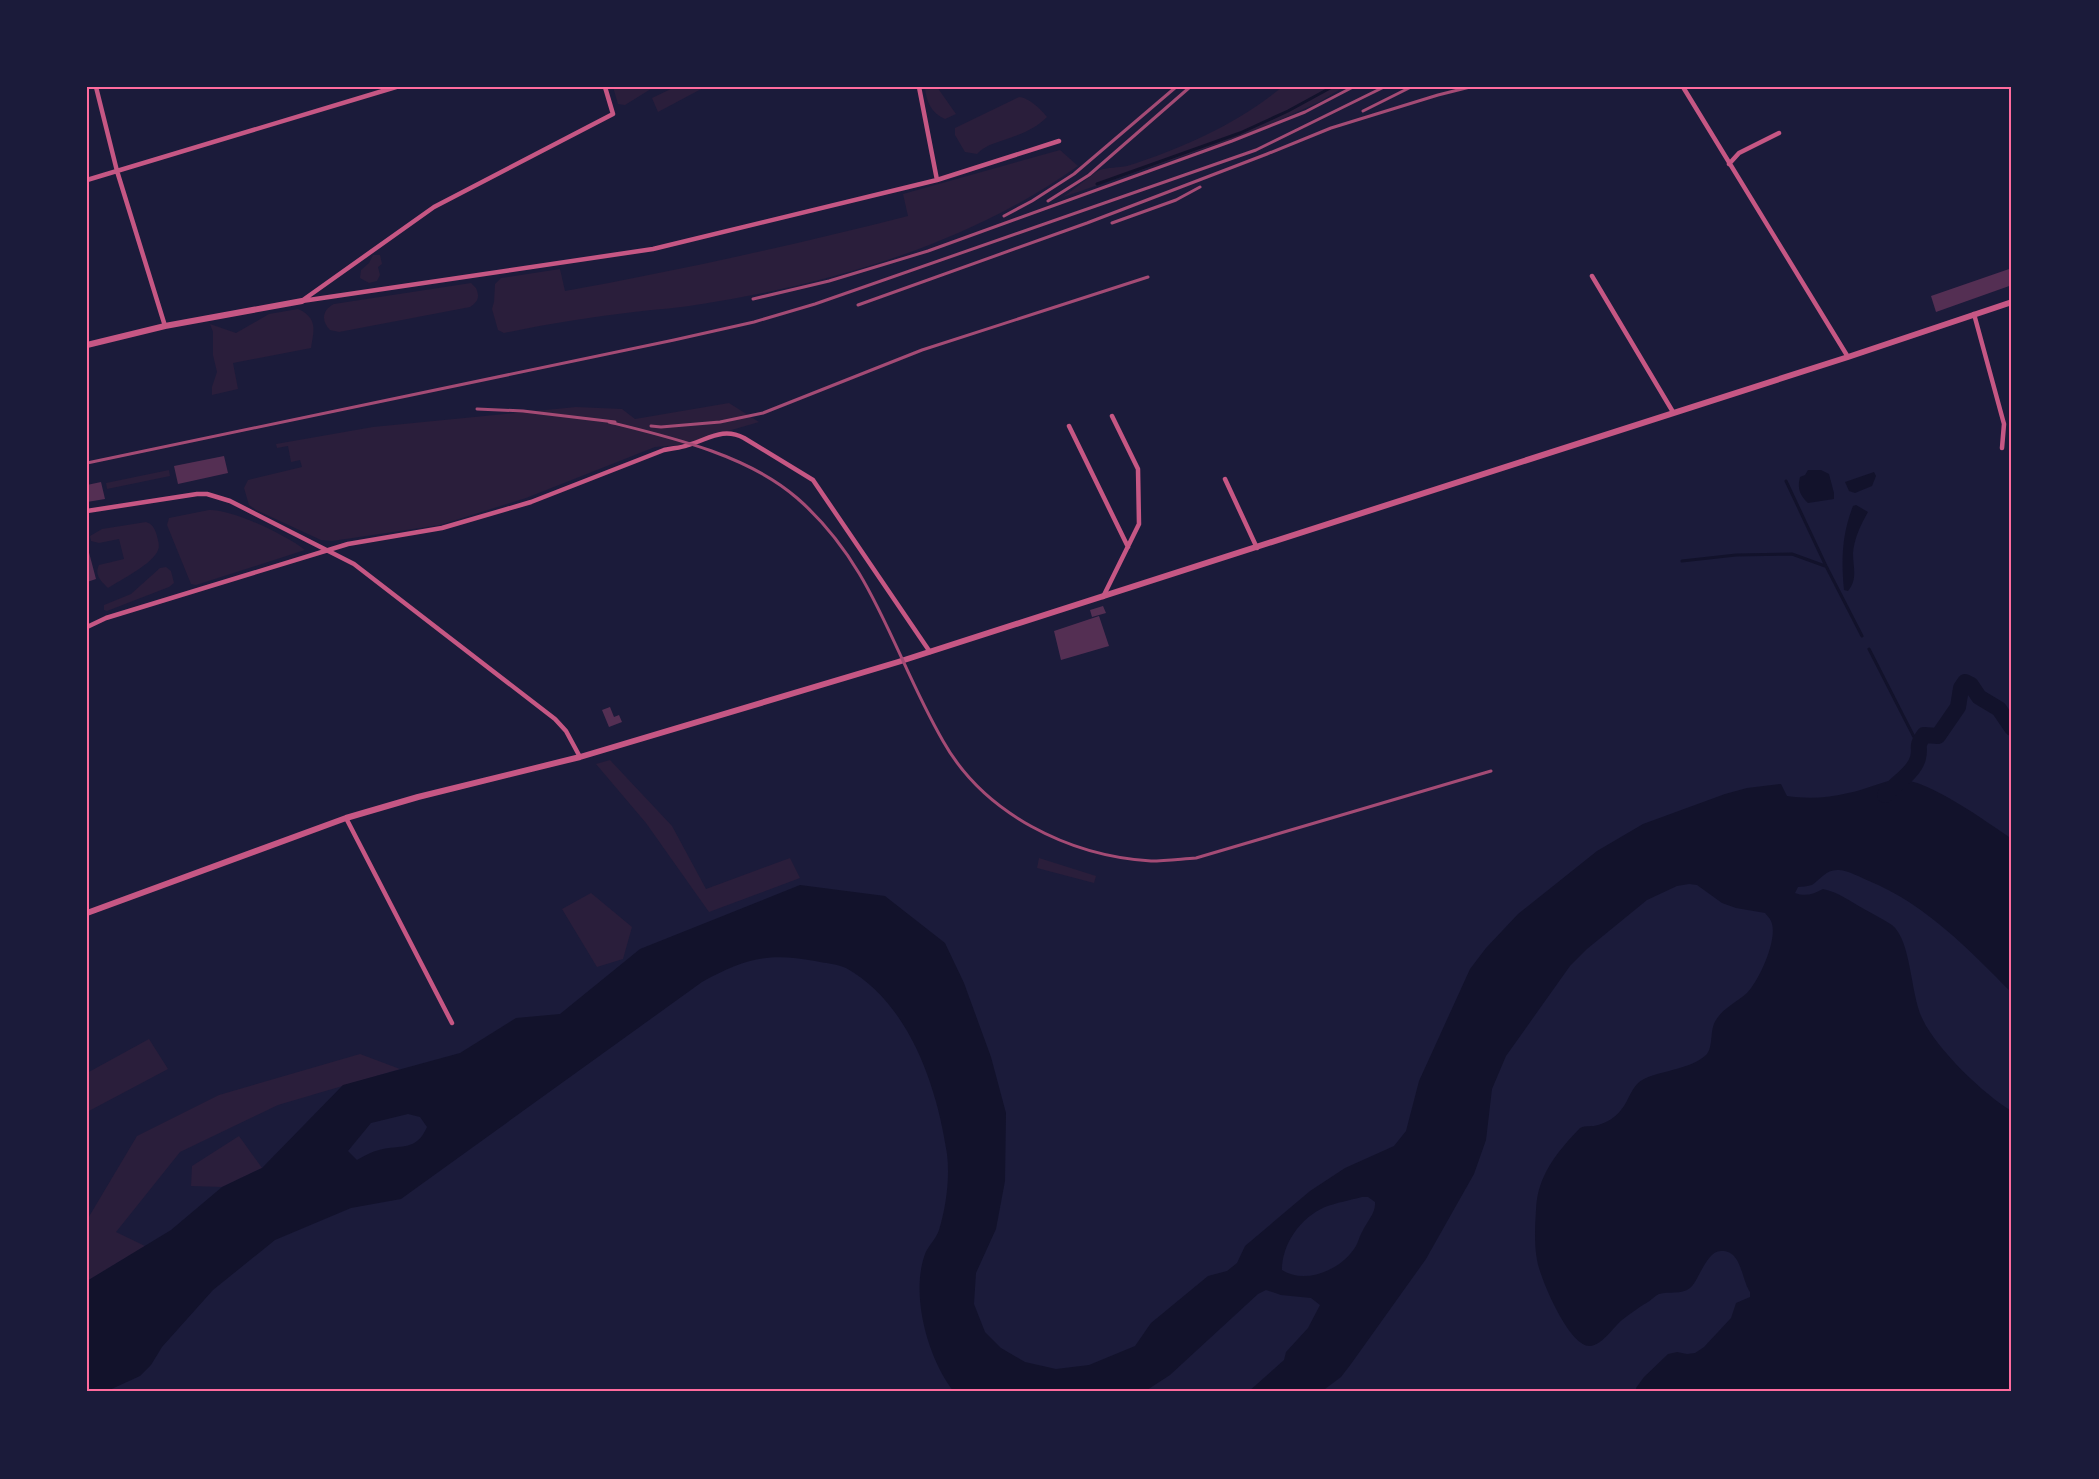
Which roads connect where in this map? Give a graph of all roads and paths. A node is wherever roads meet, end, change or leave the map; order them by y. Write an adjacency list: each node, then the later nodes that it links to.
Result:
1 (96, 87): 9 (street)
2 (396, 87): 9 (street)
3 (605, 87): 13 (street)
4 (919, 87): 11 (street)
5 (1683, 87): 8 (street)
6 (1779, 133): 8 (street)
7 (1059, 141): 11 (street)
8 (1729, 164): 18 (street)
9 (117, 171): 10 (street); 16 (street)
10 (87, 180)
11 (937, 180): 13 (street)
12 (1593, 276): 19 (street)
13 (302, 301): 16 (street)
14 (2012, 302): 15 (street)
15 (1974, 314): 18 (street); 22 (street)
16 (165, 326): 17 (street)
17 (87, 345)
18 (1848, 357): 19 (street)
19 (1673, 412): 26 (street)
20 (1112, 416): 25 (street)
21 (1069, 426): 25 (street)
22 (2002, 447)
23 (1225, 479): 26 (street)
24 (87, 511): 27 (street)
25 (1128, 547): 28 (street)
26 (1257, 548): 28 (street)
27 (330, 551): 29 (street); 30 (street); 31 (street)
28 (1102, 597): 30 (street)
29 (87, 627)
30 (930, 652): 31 (street)
31 (579, 757): 32 (street)
32 (346, 819): 33 (street); 34 (street)
33 (87, 913)
34 (452, 1023)

